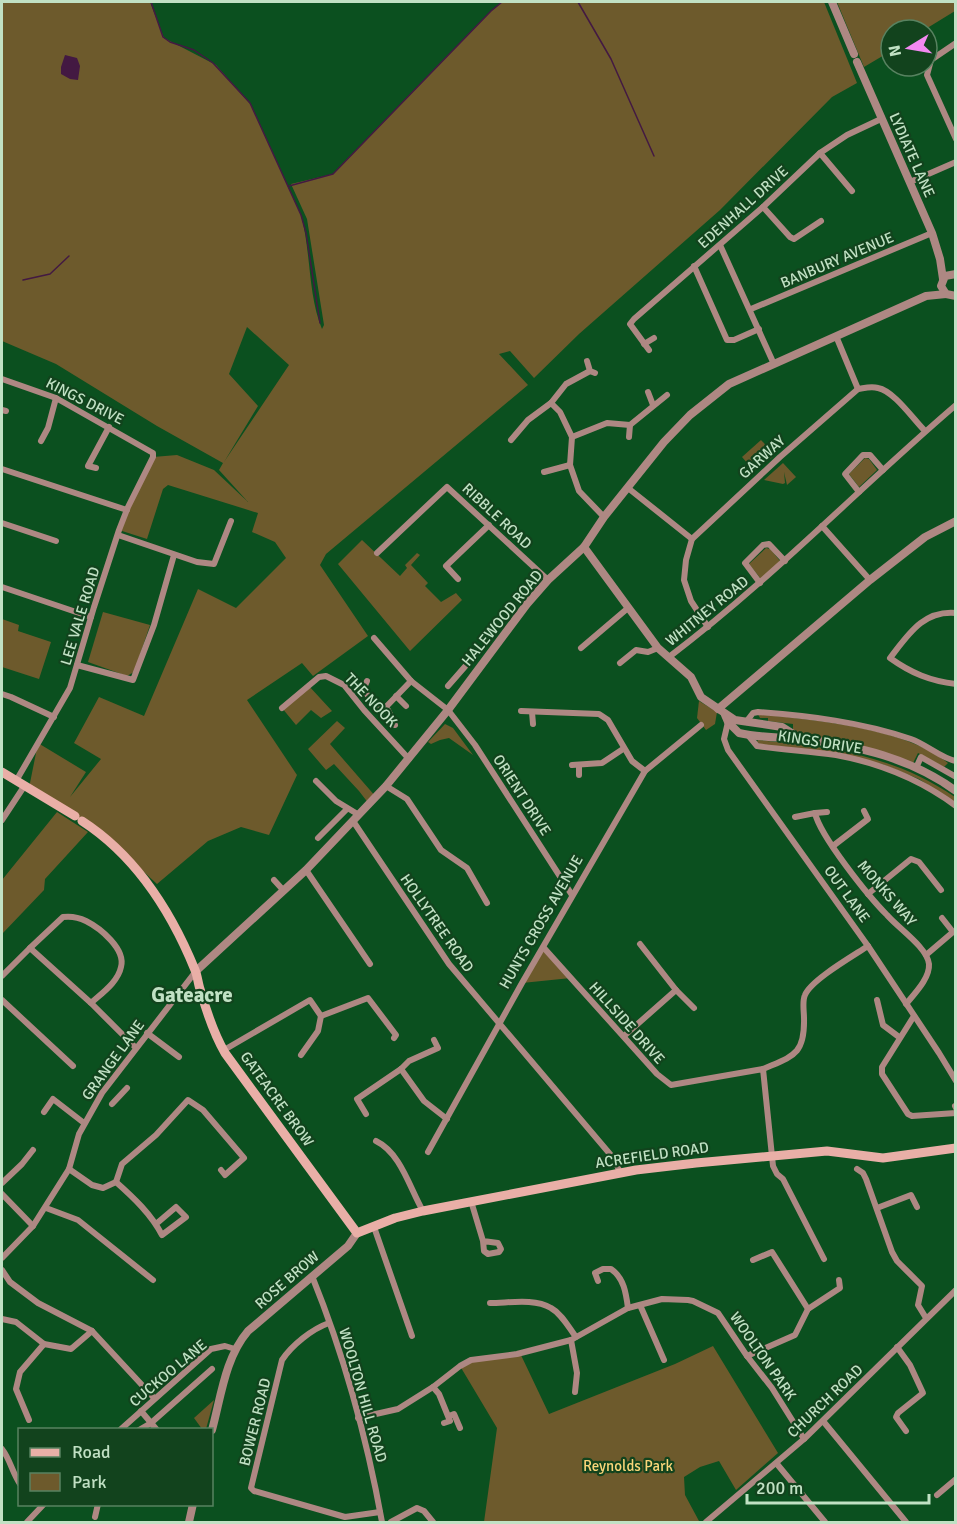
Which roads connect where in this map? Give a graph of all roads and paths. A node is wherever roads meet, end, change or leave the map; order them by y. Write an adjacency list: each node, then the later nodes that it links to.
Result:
1 (832, 2): 3 (street, LYDIATE LANE)
2 (956, 43): 4 (street)
3 (881, 119): 5 (street, EDENHALL DRIVE); 7 (street, LYDIATE LANE)
4 (956, 139)
5 (820, 153): 8 (street); 9 (street, EDENHALL DRIVE)
6 (956, 162): 7 (street)
7 (910, 182): 11 (street, LYDIATE LANE)
8 (852, 192)
9 (763, 207): 10 (street); 12 (street, EDENHALL DRIVE)
10 (821, 221)
11 (932, 233): 13 (street, LYDIATE LANE); 19 (street, BANBURY AVENUE)
12 (720, 245): 14 (street, EDENHALL DRIVE); 19 (street)
13 (940, 259): 15 (street, LYDIATE LANE); 16 (street, LYDIATE LANE)
14 (694, 266): 20 (street); 23 (street, EDENHALL DRIVE)
15 (954, 274): 16 (street, HALEWOOD ROAD)
16 (942, 281): 17 (street, HALEWOOD ROAD); 18 (street, LYDIATE LANE)
17 (926, 296): 18 (street, HALEWOOD ROAD); 21 (street, HALEWOOD ROAD)
18 (952, 297)
19 (751, 309): 20 (street)
20 (759, 329): 26 (street)
21 (836, 336): 26 (street, HALEWOOD ROAD); 28 (street)
22 (654, 338): 23 (street)
23 (644, 344): 24 (street)
24 (649, 350)
25 (587, 361): 32 (street)
26 (773, 362): 48 (street, HALEWOOD ROAD)
27 (2, 380): 31 (street, KINGS DRIVE)
28 (858, 389): 37 (street); 58 (street, GARWAY)
29 (648, 392): 33 (street)
30 (667, 395): 33 (street)
31 (56, 398): 36 (street, KINGS DRIVE); 41 (street)
32 (551, 403): 38 (street); 40 (street)
33 (653, 405): 35 (street)
34 (956, 405): 37 (street, WHITNEY ROAD)
35 (630, 425): 38 (street); 39 (street)
36 (109, 427): 42 (street, KINGS DRIVE); 44 (street)
37 (925, 431): 46 (street, WHITNEY ROAD)
38 (572, 437): 43 (street)
39 (629, 437)
40 (511, 440)
41 (41, 441)
42 (153, 453): 50 (street, LEE VALE ROAD)
43 (570, 465): 47 (street); 51 (street)
44 (88, 466)
45 (2, 470): 50 (street)
46 (883, 470): 49 (street, WHITNEY ROAD); 49 (street)
47 (544, 472)
48 (628, 488): 51 (street, HALEWOOD ROAD); 58 (street)
49 (859, 492): 56 (street, WHITNEY ROAD)
50 (127, 510): 57 (street, LEE VALE ROAD)
51 (604, 518): 60 (street, HALEWOOD ROAD)
52 (231, 521): 62 (street)
53 (956, 521): 66 (street)
54 (2, 523): 59 (street)
55 (489, 525): 61 (street, RIBBLE ROAD); 64 (street); 65 (street, RIBBLE ROAD)
56 (822, 526): 63 (street, WHITNEY ROAD); 66 (street)
57 (118, 535): 62 (street); 71 (street, LEE VALE ROAD)
58 (692, 539): 72 (street)
59 (56, 541)
60 (584, 547): 65 (street, HALEWOOD ROAD); 69 (street)
61 (377, 553)
62 (174, 555): 79 (street)
63 (785, 561): 67 (street, WHITNEY ROAD); 67 (street, WHITNEY ROAD)
64 (458, 579)
65 (548, 580): 81 (street, HALEWOOD ROAD)
66 (870, 580): 90 (street)
67 (760, 582): 72 (street, WHITNEY ROAD)
68 (2, 587): 71 (street)
69 (628, 608): 74 (street); 75 (street)
70 (956, 613): 84 (street)
71 (91, 617): 79 (street, LEE VALE ROAD)
72 (708, 627): 76 (street, WHITNEY ROAD)
73 (374, 638): 83 (street, ORIENT DRIVE)
74 (581, 648)
75 (658, 648): 76 (street); 78 (street)
76 (669, 657): 90 (street)
77 (469, 662): 80 (street)
78 (620, 663)
79 (77, 665): 95 (street, LEE VALE ROAD)
80 (463, 670): 81 (street); 85 (street)
81 (472, 676): 91 (street, HALEWOOD ROAD)
82 (367, 681): 92 (street)
83 (411, 681): 87 (street); 91 (street, ORIENT DRIVE)
84 (956, 684)
85 (448, 686)
86 (2, 694): 95 (street)
87 (396, 696): 88 (street); 92 (street)
88 (406, 706)
89 (282, 708): 104 (street, THE NOOK)
90 (718, 709): 96 (street)
91 (448, 710): 104 (street, HALEWOOD ROAD); 133 (street, ORIENT DRIVE)
92 (382, 711): 99 (street)
93 (521, 711): 94 (street)
94 (532, 712): 98 (street); 103 (street)
95 (54, 717): 113 (street, LEE VALE ROAD)
96 (727, 719): 97 (street, KINGS DRIVE); 101 (street, KINGS DRIVE); 138 (street, OUT LANE)
97 (746, 722): 102 (street, KINGS DRIVE); 105 (street, KINGS DRIVE)
98 (533, 724)
99 (395, 725)
100 (701, 725): 107 (street, HUNTS CROSS AVENUE)
101 (748, 735): 102 (street, KINGS DRIVE); 116 (street, KINGS DRIVE)
102 (801, 739): 106 (street, KINGS DRIVE)
103 (623, 748): 107 (street); 110 (street)
104 (409, 759): 114 (street, HALEWOOD ROAD)
105 (955, 762): 109 (street, KINGS DRIVE)
106 (916, 768): 109 (street, KINGS DRIVE); 115 (street, KINGS DRIVE)
107 (645, 771): 133 (street, HUNTS CROSS AVENUE)
108 (2, 772): 113 (main road, GATEACRE BROW)
109 (949, 772): 111 (street, KINGS DRIVE)
110 (579, 775)
111 (956, 777)
112 (316, 781): 117 (street)
113 (20, 783): 125 (street, LEE VALE ROAD); 143 (main road, GATEACRE BROW)
114 (386, 786): 123 (street, HALEWOOD ROAD); 134 (street)
115 (956, 791)
116 (956, 806)
117 (347, 809): 123 (street); 126 (street)
118 (864, 811): 124 (street)
119 (827, 812): 120 (street)
120 (815, 813): 122 (street); 127 (street, MONKS WAY)
121 (875, 815): 124 (street)
122 (795, 817)
123 (356, 818): 128 (street, HALEWOOD ROAD); 153 (street, HOLLYTREE ROAD)
124 (868, 819): 127 (street)
125 (2, 820)
126 (318, 838)
127 (833, 846): 132 (street, MONKS WAY)
128 (306, 870): 131 (street, HALEWOOD ROAD); 142 (street)
129 (274, 880): 131 (street)
130 (940, 890): 132 (street)
131 (284, 891): 143 (street, HALEWOOD ROAD)
132 (868, 894): 141 (street, MONKS WAY)
133 (572, 895): 140 (street, HUNTS CROSS AVENUE)
134 (487, 903)
135 (942, 918): 136 (street)
136 (954, 934): 141 (street)
137 (640, 944): 145 (street)
138 (868, 946): 149 (street, OUT LANE); 165 (street)
139 (30, 948): 144 (street); 148 (street); 148 (street)
140 (544, 948): 153 (street, HUNTS CROSS AVENUE); 155 (street, HILLSIDE DRIVE)
141 (926, 955): 149 (street)
142 (370, 964)
143 (196, 971): 154 (street, GRANGE LANE); 160 (main road, GATEACRE BROW)
144 (2, 976)
145 (676, 990): 150 (street); 155 (street)
146 (2, 1000): 163 (street)
147 (877, 1000): 156 (street)
148 (91, 1003): 159 (street)
149 (906, 1004): 152 (street, OUT LANE)
150 (694, 1008)
151 (321, 1016): 157 (street); 160 (street); 161 (street)
152 (914, 1016): 156 (street); 166 (street, OUT LANE)
153 (500, 1024): 172 (street, HUNTS CROSS AVENUE); 182 (street, HOLLYTREE ROAD)
154 (147, 1033): 159 (street, GRANGE LANE); 162 (street)
155 (624, 1036): 165 (street, HILLSIDE DRIVE)
156 (900, 1037): 169 (street)
157 (394, 1038)
158 (434, 1040): 164 (street)
159 (135, 1047): 168 (street, GRANGE LANE)
160 (224, 1050): 194 (main road, GATEACRE BROW)
161 (301, 1054)
162 (179, 1057)
163 (73, 1066)
164 (401, 1069): 171 (street); 172 (street)
165 (763, 1069): 178 (street)
166 (956, 1081)
167 (127, 1088): 168 (street)
168 (102, 1093): 173 (street, GRANGE LANE)
169 (955, 1109)
170 (44, 1112): 173 (street)
171 (366, 1114)
172 (447, 1119): 177 (street, HUNTS CROSS AVENUE)
173 (84, 1123): 179 (street, GRANGE LANE)
174 (376, 1141): 190 (street)
175 (956, 1148): 178 (main road, ACREFIELD ROAD)
176 (33, 1150): 184 (street)
177 (428, 1152)
178 (772, 1156): 182 (main road, ACREFIELD ROAD); 197 (street)
179 (69, 1169): 183 (street); 187 (street, GRANGE LANE)
180 (857, 1169): 188 (street)
181 (221, 1170): 183 (street)
182 (620, 1173): 186 (main road, ACREFIELD ROAD)
183 (116, 1182): 191 (street)
184 (2, 1183)
185 (2, 1194): 192 (street)
186 (471, 1202): 190 (main road, ACREFIELD ROAD); 195 (street)
187 (46, 1208): 192 (street, GRANGE LANE); 201 (street)
188 (877, 1208): 189 (street); 209 (street)
189 (917, 1208)
190 (423, 1212): 193 (main road, ACREFIELD ROAD)
191 (156, 1224): 191 (street)
192 (33, 1226): 196 (street, GRANGE LANE)
193 (374, 1227): 194 (main road, ACREFIELD ROAD); 213 (street)
194 (357, 1233): 200 (street, ROSE BROW)
195 (483, 1241)
196 (2, 1258)
197 (824, 1259)
198 (753, 1260): 208 (street)
199 (2, 1270): 212 (street)
200 (312, 1276): 211 (street, WOOLTON HILL ROAD); 217 (street, ROSE BROW)
201 (153, 1280)
202 (839, 1280): 208 (street)
203 (598, 1281): 207 (street)
204 (956, 1290): 209 (street, CHURCH ROAD)
205 (490, 1303): 214 (street)
206 (640, 1305): 207 (street, WOOLTON PARK); 218 (street, WOOLTON PARK); 219 (street)
207 (628, 1308): 214 (street, WOOLTON PARK)
208 (808, 1309): 218 (street)
209 (926, 1318): 216 (street, CHURCH ROAD)
210 (2, 1319): 215 (street)
211 (329, 1323): 225 (street, WOOLTON HILL ROAD); 244 (street, BOWER ROAD)
212 (92, 1331): 215 (street); 223 (street)
213 (412, 1336)
214 (573, 1339): 221 (street, WOOLTON PARK); 222 (street)
215 (44, 1344): 226 (street)
216 (897, 1347): 227 (street, CHURCH ROAD); 234 (street)
217 (235, 1348): 223 (street, CUCKOO LANE); 232 (street)
218 (747, 1356): 235 (street, WOOLTON PARK)
219 (664, 1360)
220 (212, 1369): 228 (street)
221 (433, 1387): 225 (street, WOOLTON PARK); 233 (street)
222 (575, 1392)
223 (154, 1398): 224 (street, CUCKOO LANE)
224 (141, 1411): 228 (street); 229 (street, CUCKOO LANE)
225 (358, 1418): 244 (street, WOOLTON HILL ROAD)
226 (29, 1420)
227 (823, 1421): 235 (street, CHURCH ROAD); 253 (street)
228 (151, 1423): 230 (street); 231 (street)
229 (122, 1428)
230 (142, 1428)
231 (155, 1428)
232 (213, 1428)
233 (460, 1428)
234 (906, 1431)
235 (804, 1439): 237 (street, CHURCH ROAD)
236 (2, 1449): 239 (street)
237 (777, 1464): 251 (street, CHURCH ROAD); 252 (street)
238 (956, 1479): 240 (street)
239 (18, 1481)
240 (937, 1495)
241 (41, 1506): 246 (street)
242 (98, 1506): 245 (street)
243 (193, 1506): 247 (street)
244 (380, 1512): 248 (street, WOOLTON HILL ROAD)
245 (95, 1517)
246 (27, 1522)
247 (189, 1522)
248 (382, 1522)
249 (391, 1522): 250 (street)
250 (433, 1522)
251 (706, 1522)
252 (825, 1522)
253 (906, 1522)

